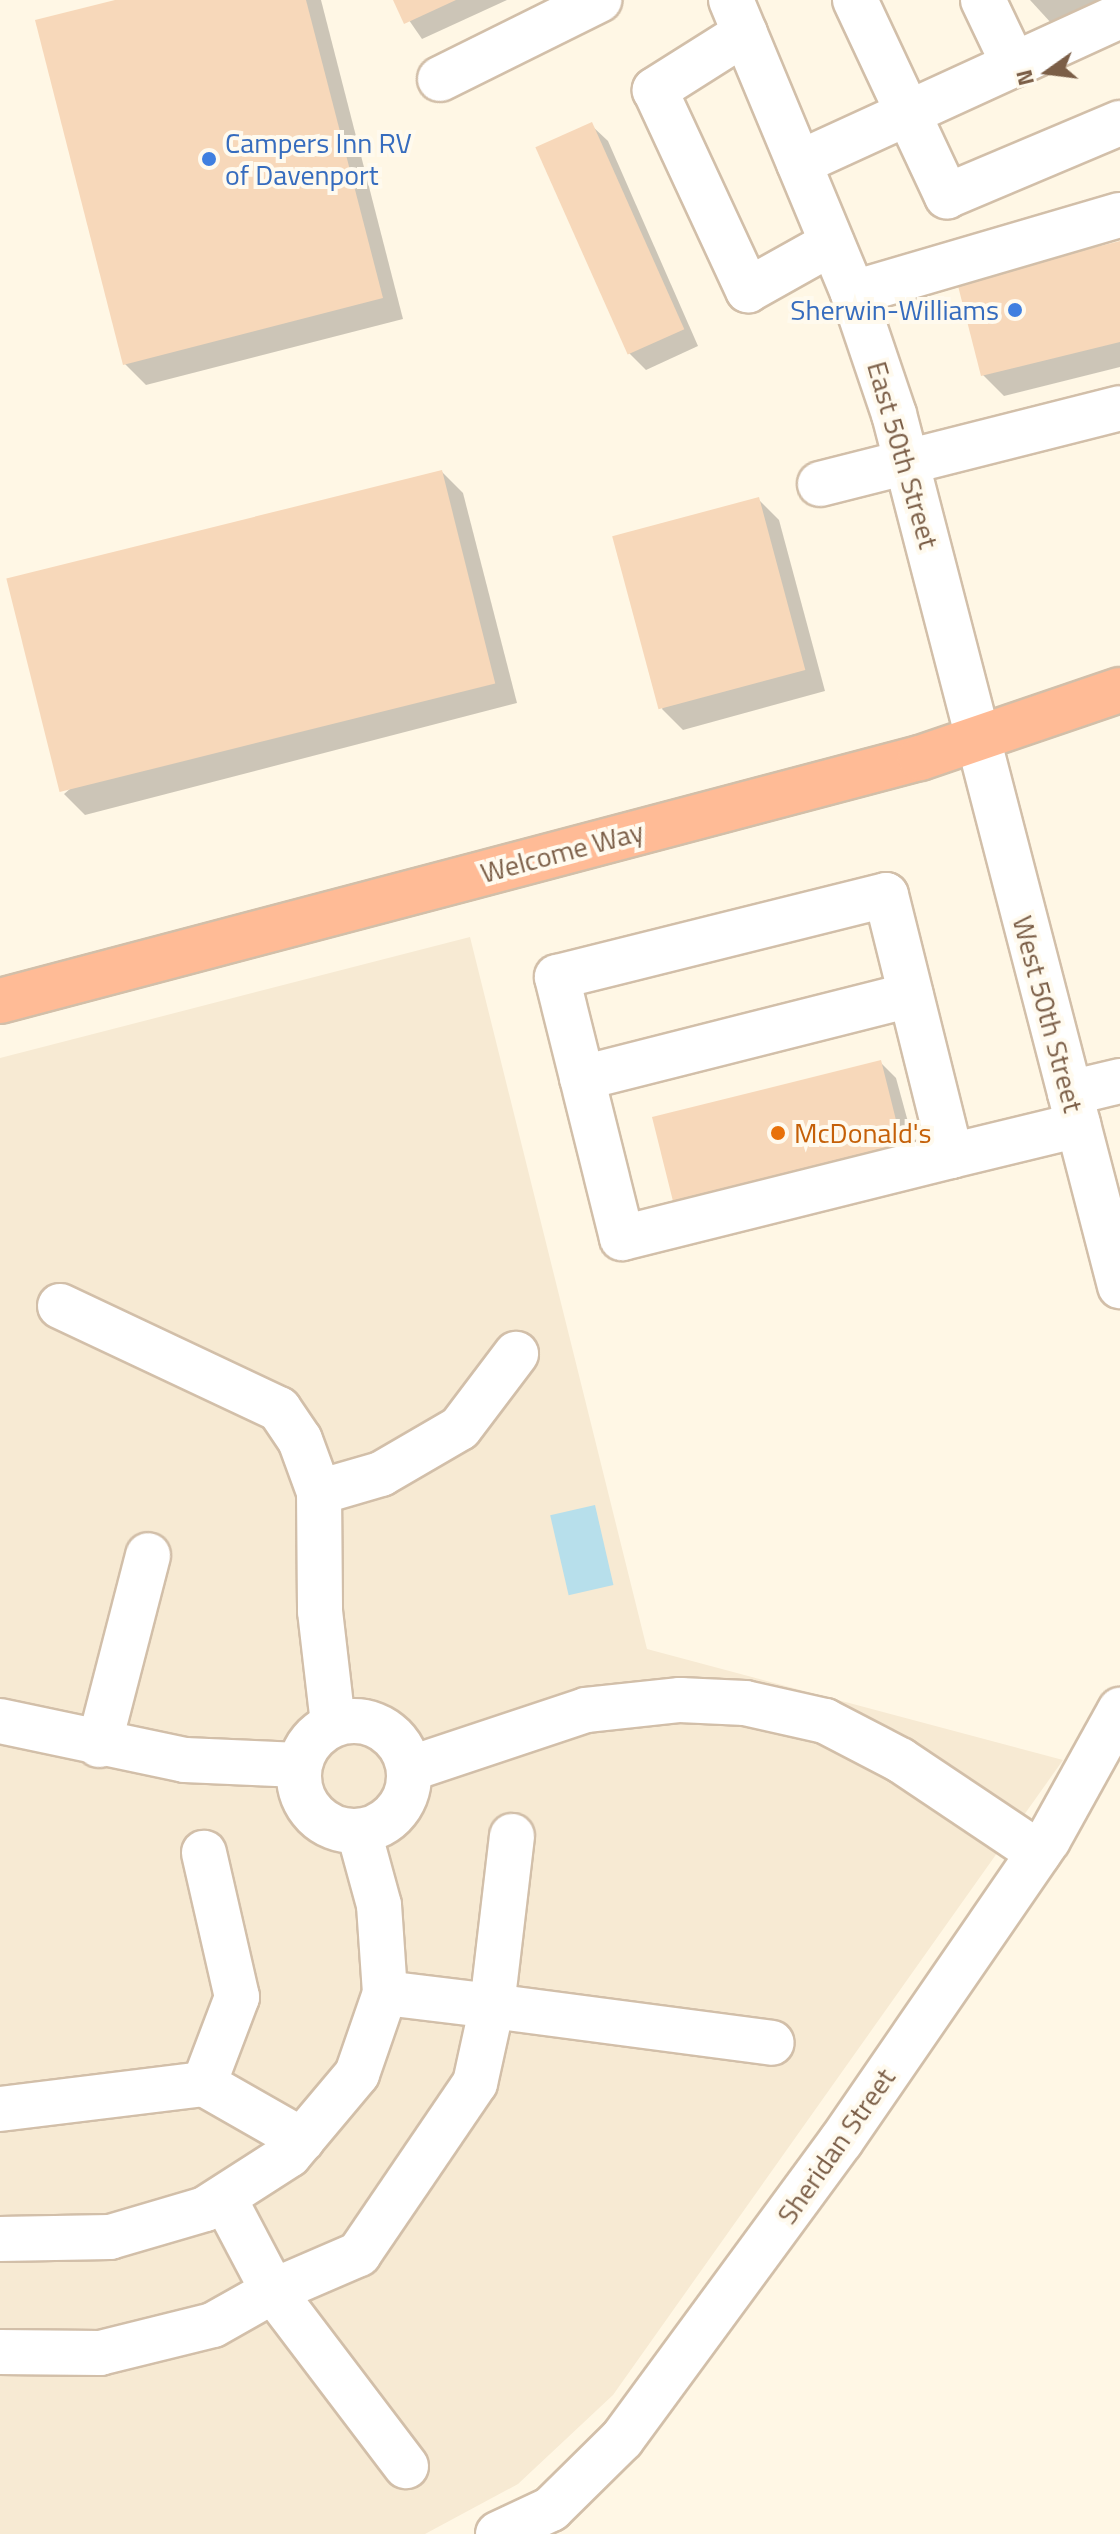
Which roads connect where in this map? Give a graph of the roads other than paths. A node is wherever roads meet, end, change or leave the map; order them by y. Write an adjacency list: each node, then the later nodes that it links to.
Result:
1 (855, 0): 8 (street)
2 (983, 0): 6 (street)
3 (582, 4): 7 (street)
4 (1120, 16): 6 (street)
5 (738, 17): 10 (street, East 50th Street); 12 (street)
6 (1014, 65): 8 (street)
7 (440, 79)
8 (908, 114): 9 (street); 10 (street)
9 (1120, 123)
10 (799, 163): 12 (street, East 50th Street)
11 (1120, 215): 13 (street)
12 (832, 243): 13 (street, East 50th Street)
13 (853, 293): 15 (street, East 50th Street)
14 (1120, 408): 15 (street)
15 (909, 466): 16 (street); 18 (street, East 50th Street)
16 (820, 484)
17 (1120, 690): 18 (highway, Welcome Way)
18 (977, 741): 20 (highway, Welcome Way); 23 (street, West 50th Street)
19 (911, 995): 21 (street); 21 (street); 24 (street)
20 (0, 1001)
21 (582, 1078): 24 (street)
22 (1120, 1081): 23 (street)
23 (1074, 1109): 24 (street); 25 (street, West 50th Street)
24 (951, 1156)
25 (1120, 1286)
26 (60, 1306): 28 (street)
27 (516, 1354): 28 (street)
28 (319, 1492): 32 (street)
29 (148, 1555): 33 (street)
30 (1120, 1710): 39 (street, Sheridan Street)
31 (0, 1721): 33 (street)
32 (333, 1724): 34 (street); 35 (street)
33 (99, 1745): 34 (street)
34 (299, 1765): 36 (street)
35 (409, 1769): 36 (street); 39 (street)
36 (359, 1832): 40 (street)
37 (512, 1836): 41 (street)
38 (204, 1853): 43 (street)
39 (1039, 1853): 51 (street, Sheridan Street)
40 (385, 1993): 41 (street); 45 (street)
41 (492, 2006): 42 (street); 48 (street)
42 (772, 2043)
43 (204, 2084): 44 (street); 45 (street)
44 (0, 2109)
45 (302, 2140): 46 (street)
46 (224, 2198): 47 (street); 48 (street)
47 (0, 2239)
48 (273, 2291): 49 (street); 50 (street)
49 (0, 2352)
50 (406, 2466)
51 (498, 2534)

